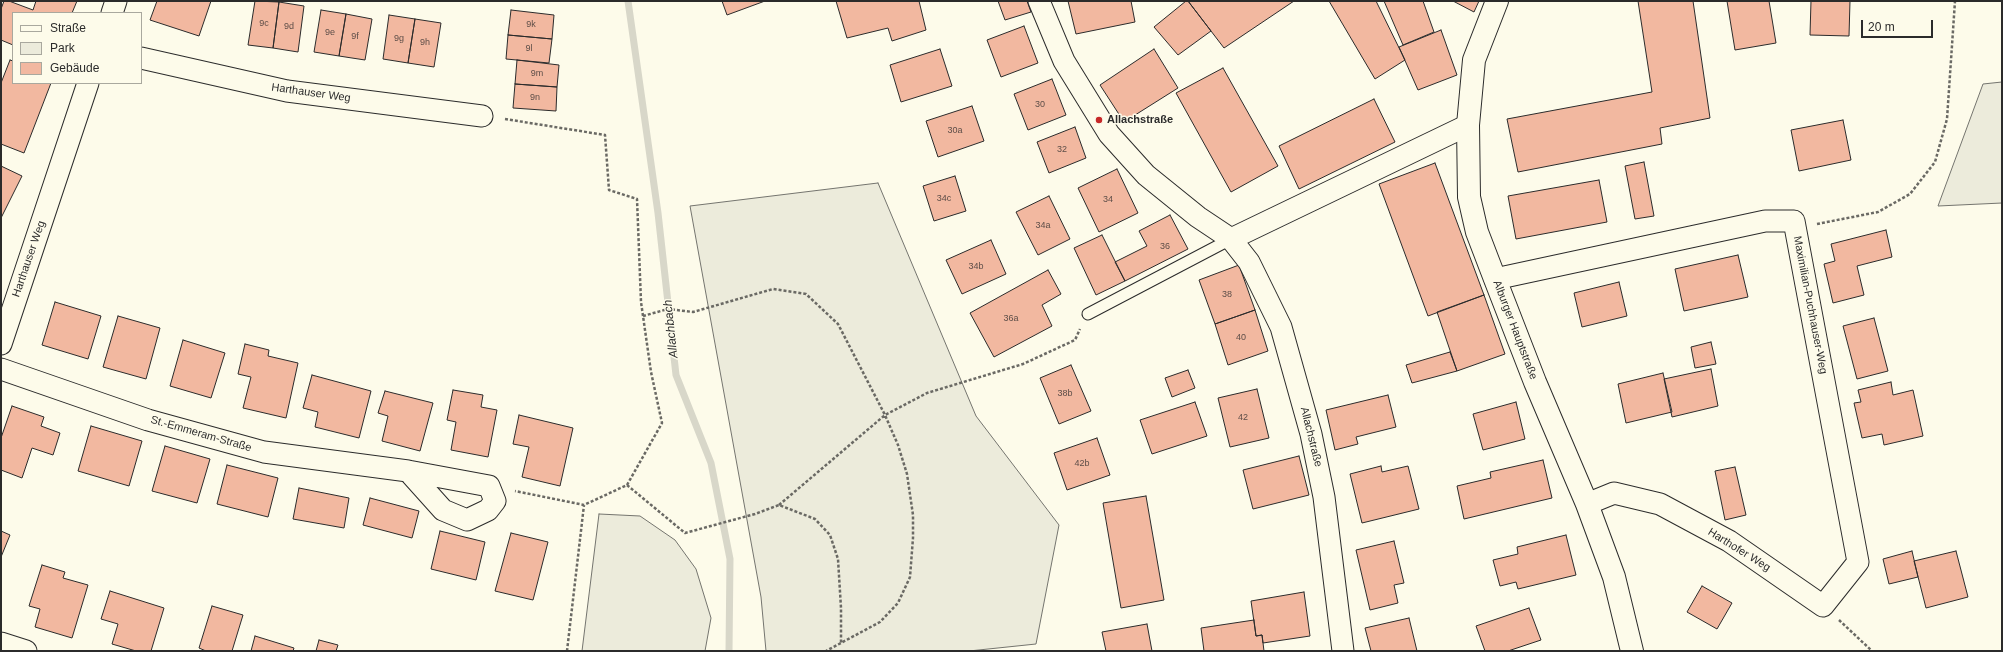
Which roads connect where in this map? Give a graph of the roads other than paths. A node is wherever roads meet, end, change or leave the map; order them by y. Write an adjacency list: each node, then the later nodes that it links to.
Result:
1 (116, 1): 4 (street)
2 (1039, 1): 9 (street, Allachstraße)
3 (1497, 1): 8 (street, Alburger Hauptstraße)
4 (112, 12)
5 (142, 58): 7 (street, Harthauser Weg)
6 (88, 84): 12 (street, Harthauser Weg)
7 (482, 116)
8 (1468, 125): 9 (street); 10 (street, Alburger Hauptstraße)
9 (1231, 239): 11 (lane); 19 (street, Allachstraße)
10 (1495, 279): 15 (street, Alburger Hauptstraße); 16 (street, Maximilian-Puchhauser-Weg)
11 (1088, 314)
12 (1, 344)
13 (1, 369): 14 (street, St.-Emmeram-Straße)
14 (408, 471): 14 (street, St.-Emmeram-Straße)
15 (1587, 504): 16 (street, Harthofer Weg); 20 (street, Alburger Hauptstraße)
16 (1823, 606)
17 (1, 643): 18 (street)
18 (26, 651)
19 (1343, 651)
20 (1632, 651)

